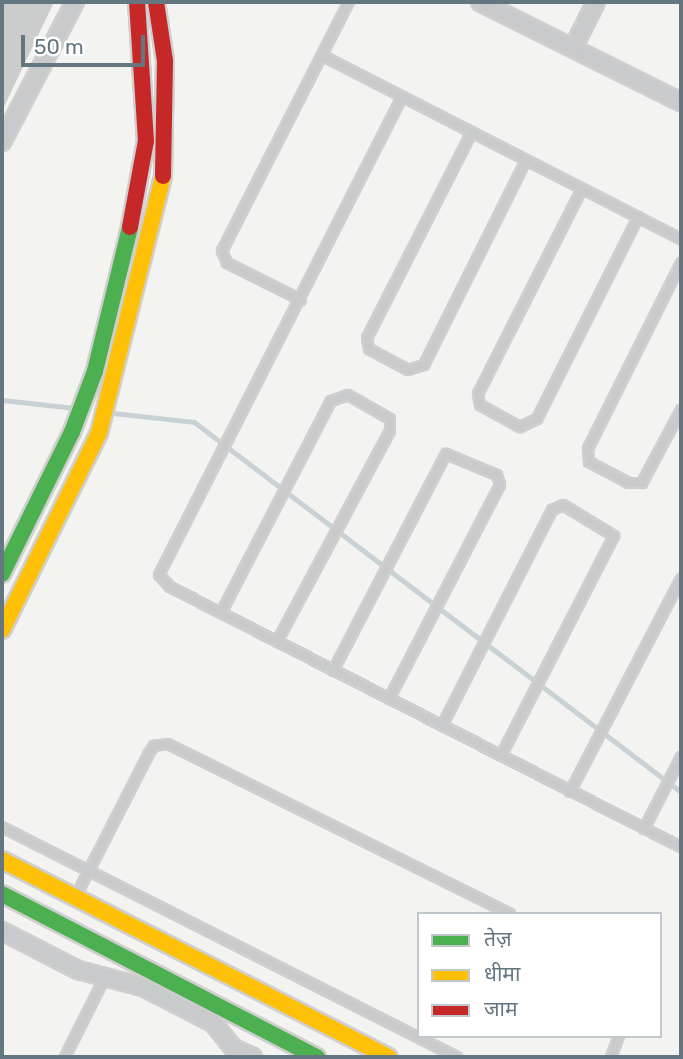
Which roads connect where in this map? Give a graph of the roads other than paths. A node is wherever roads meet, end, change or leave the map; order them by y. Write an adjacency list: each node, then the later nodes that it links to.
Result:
1 (75, 2): 12 (street)
2 (137, 2): 20 (street)
3 (156, 2): 23 (street)
4 (349, 2): 8 (lane)
5 (480, 2): 7 (street)
6 (596, 2): 7 (street)
7 (573, 48): 10 (street)
8 (323, 56): 9 (lane); 18 (lane)
9 (402, 97): 11 (lane); 18 (lane)
10 (681, 102)
11 (472, 132): 13 (lane); 13 (lane)
12 (2, 142)
13 (526, 160): 14 (lane)
14 (582, 189): 15 (lane); 15 (lane)
15 (638, 217): 16 (lane)
16 (681, 239)
17 (681, 263): 19 (lane)
18 (301, 300): 22 (lane)
19 (681, 410)
20 (2, 574)
21 (681, 579): 30 (lane)
22 (220, 613): 24 (lane); 24 (lane)
23 (2, 629)
24 (277, 642): 25 (lane)
25 (333, 671): 26 (lane); 26 (lane)
26 (389, 699): 27 (lane)
27 (442, 726): 28 (lane); 28 (lane)
28 (501, 756): 30 (lane)
29 (681, 757): 32 (lane)
30 (570, 792): 32 (lane)
31 (2, 827): 35 (lane)
32 (644, 829): 33 (lane)
33 (681, 848)
34 (2, 860): 37 (street)
35 (89, 871): 37 (lane); 38 (lane); 41 (lane)
36 (2, 894): 46 (street)
37 (75, 897): 47 (street)
38 (506, 912)
39 (2, 931): 40 (street)
40 (105, 977): 44 (lane); 45 (street)
41 (417, 1037)
42 (419, 1038): 48 (lane)
43 (619, 1038): 49 (lane)
44 (65, 1057)
45 (253, 1057)
46 (317, 1057)
47 (389, 1057)
48 (457, 1057)
49 (611, 1057)

